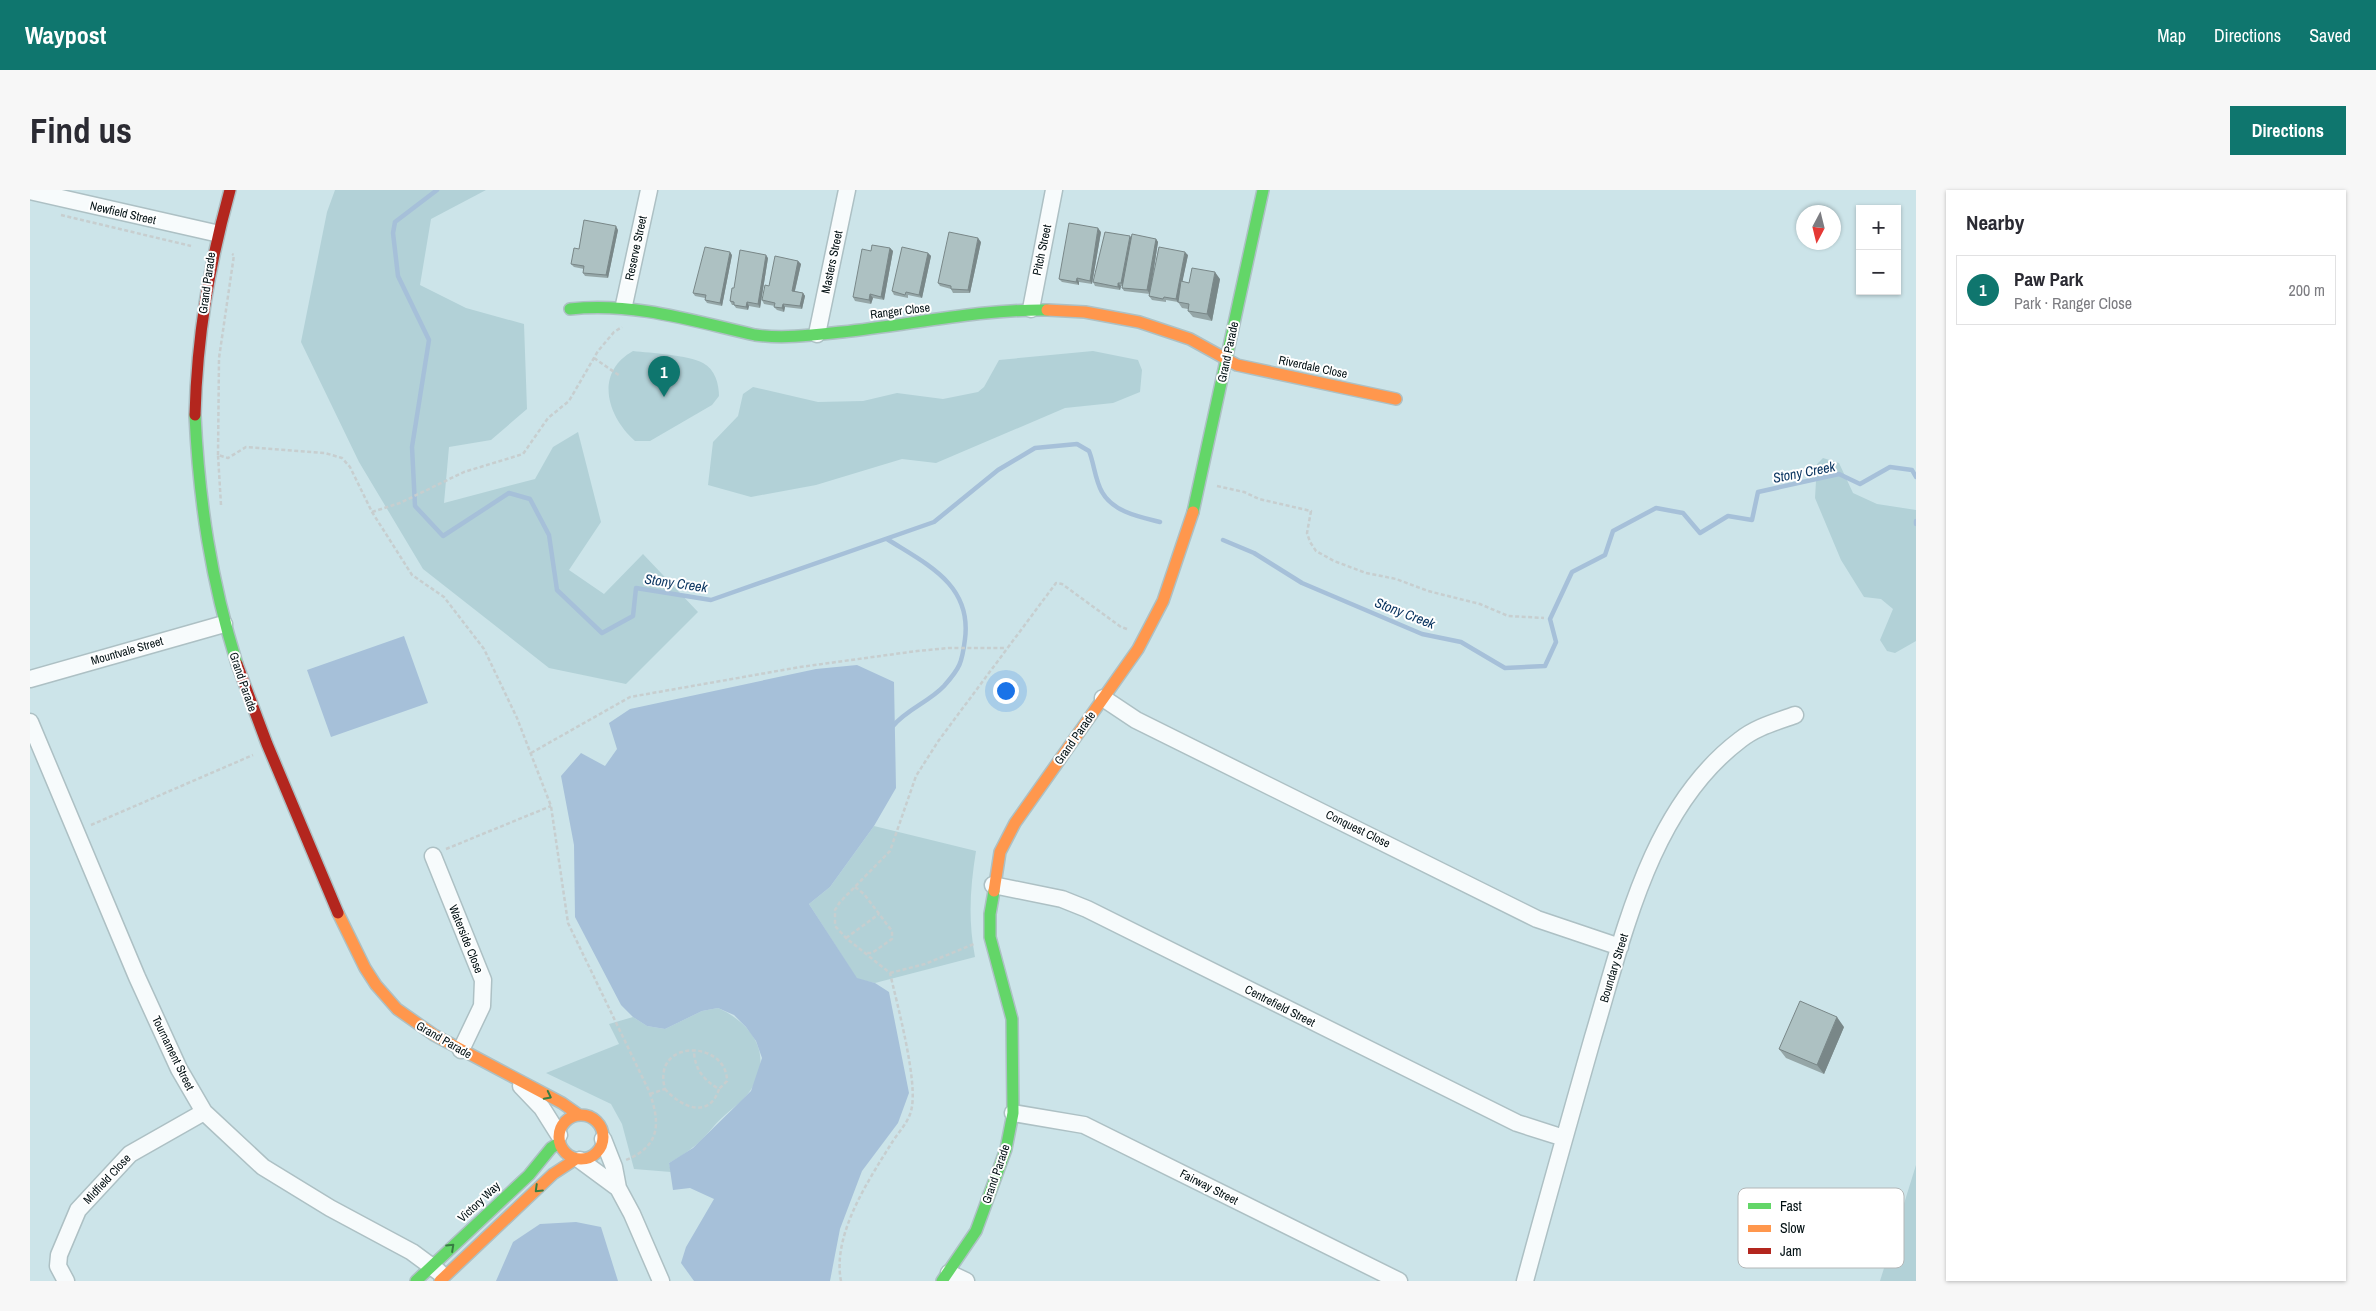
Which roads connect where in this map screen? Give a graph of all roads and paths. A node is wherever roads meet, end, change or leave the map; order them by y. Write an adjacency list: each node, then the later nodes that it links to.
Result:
1 (230, 190): 8 (street, Grand Parade)
2 (648, 190): 11 (street, Reserve Street)
3 (847, 190): 15 (street, Masters Street)
4 (1054, 190): 13 (street, Pitch Street)
5 (1263, 190): 17 (street, Grand Parade)
6 (30, 191): 8 (street, Newfield Street)
7 (58, 215): 9 (path)
8 (215, 233): 26 (street, Grand Parade)
9 (191, 246)
10 (234, 255): 20 (path)
11 (624, 306): 12 (street, Ranger Close); 15 (street, Ranger Close)
12 (570, 309)
13 (1031, 310): 15 (street, Ranger Close); 17 (street, Ranger Close)
14 (629, 325): 16 (path)
15 (817, 334)
16 (594, 358): 18 (path); 23 (path)
17 (1227, 358): 19 (street, Riverdale Close); 29 (street, Grand Parade)
18 (620, 376)
19 (1396, 399)
20 (218, 455): 22 (path); 23 (path)
21 (1214, 485): 24 (path)
22 (222, 512)
23 (372, 512): 33 (path)
24 (1544, 618)
25 (1130, 623): 27 (path)
26 (224, 624): 28 (street, Mountvale Street); 32 (street, Grand Parade)
27 (1006, 648): 33 (path); 38 (path)
28 (30, 679)
29 (1103, 698): 37 (street, Grand Parade); 42 (street, Conquest Close)
30 (1795, 715): 42 (street, Boundary Street)
31 (30, 722): 35 (street, Tournament Street)
32 (268, 748): 35 (path); 45 (street, Grand Parade)
33 (531, 753): 34 (path)
34 (551, 806): 36 (path); 50 (path)
35 (75, 832): 51 (street, Tournament Street)
36 (433, 856): 45 (street, Waterside Close)
37 (993, 885): 52 (street, Grand Parade); 54 (street, Centrefield Street)
38 (855, 887): 39 (path); 40 (path)
39 (879, 914): 40 (path); 43 (path)
40 (846, 938): 43 (path)
41 (975, 944): 44 (path)
42 (1620, 947): 54 (street, Boundary Street)
43 (865, 953): 44 (path)
44 (890, 973): 66 (path)
45 (461, 1050): 47 (street, Grand Parade)
46 (694, 1052): 48 (path); 49 (path); 49 (path)
47 (515, 1080): 53 (street, Grand Parade, one-way to 53); 55 (street, Grand Parade)
48 (665, 1089): 49 (path); 50 (path)
49 (719, 1089)
50 (650, 1094): 58 (path)
51 (204, 1112): 60 (street, Tournament Street); 63 (street, Midfield Close)
52 (1012, 1113): 61 (street, Grand Parade); 68 (street, Fairway Street)
53 (579, 1115): 55 (street); 56 (street)
54 (1564, 1138): 69 (street, Boundary Street)
55 (559, 1139): 57 (street); 60 (street, Victory Way, one-way to 55)
56 (603, 1139): 57 (street); 59 (street)
57 (578, 1159): 59 (street); 62 (street, one-way to 62)
58 (625, 1161)
59 (618, 1188): 65 (street)
60 (431, 1265): 62 (street, Tournament Street); 64 (street, Victory Way)
61 (946, 1277): 67 (street)
62 (443, 1279)
63 (66, 1281)
64 (416, 1281)
65 (661, 1281)
66 (841, 1281)
67 (966, 1281)
68 (1399, 1281)
69 (1525, 1281)

